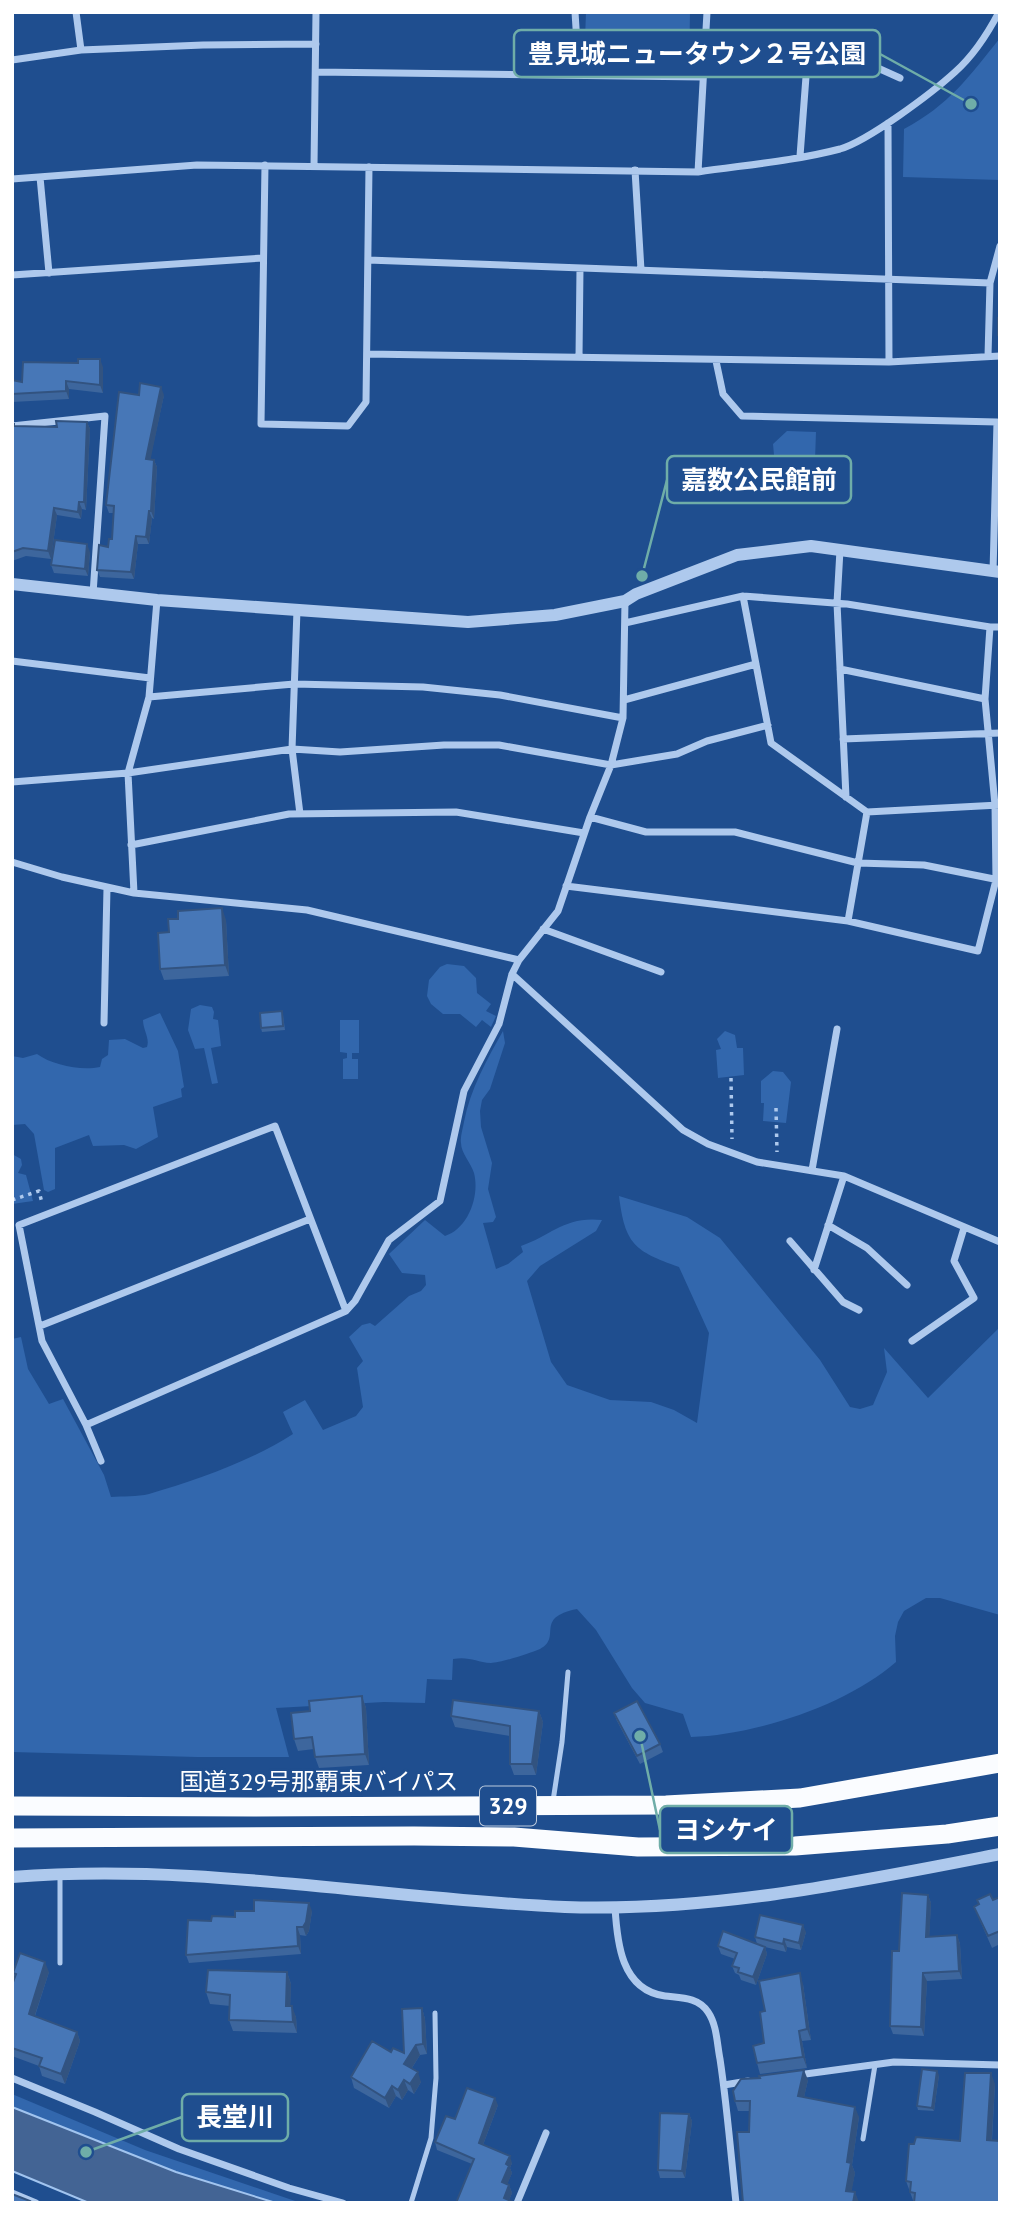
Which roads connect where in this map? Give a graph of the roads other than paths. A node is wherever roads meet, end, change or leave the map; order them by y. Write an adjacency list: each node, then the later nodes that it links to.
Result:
1 (76, 12): 7 (street)
2 (316, 12): 6 (street)
3 (575, 12): 10 (street)
4 (707, 12): 11 (street)
5 (999, 12): 13 (street)
6 (316, 44): 7 (street); 9 (street)
7 (81, 50): 8 (street)
8 (12, 60)
9 (316, 72): 10 (street); 16 (street)
10 (579, 75): 11 (street)
11 (703, 77): 19 (street)
12 (900, 78): 14 (street)
13 (888, 123): 14 (street); 29 (street)
14 (800, 156): 19 (street)
15 (265, 165): 16 (street); 20 (street); 23 (street)
16 (314, 166): 17 (street)
17 (369, 167): 18 (street); 24 (street)
18 (635, 170): 19 (street); 26 (street)
19 (698, 172)
20 (40, 177): 21 (street); 27 (street)
21 (12, 179)
22 (1000, 246): 30 (street)
23 (263, 258): 27 (street); 31 (street)
24 (368, 260): 25 (street); 31 (street)
25 (580, 268): 26 (street); 34 (street)
26 (640, 270): 29 (street)
27 (49, 273): 28 (street)
28 (12, 275)
29 (889, 279): 30 (street); 36 (street)
30 (990, 283): 32 (street)
31 (367, 354): 34 (street)
32 (988, 356): 33 (street); 36 (street)
33 (1000, 356)
34 (579, 357): 35 (street)
35 (716, 361): 36 (street); 39 (street)
36 (889, 362)
37 (12, 426): 41 (street)
38 (840, 550): 39 (street); 44 (street); 45 (street)
39 (997, 572)
40 (12, 584): 41 (street)
41 (93, 594): 43 (street)
42 (743, 596): 45 (street); 47 (street); 51 (street)
43 (157, 600): 46 (street); 53 (street)
44 (625, 601): 46 (street); 47 (street)
45 (837, 603): 48 (street); 52 (street)
46 (297, 610): 54 (street)
47 (625, 623): 56 (street)
48 (990, 627): 49 (street); 57 (street)
49 (1000, 627)
50 (12, 662): 53 (street)
51 (756, 664): 56 (street); 59 (street)
52 (840, 668): 57 (street); 62 (street)
53 (150, 678): 55 (street)
54 (294, 684): 55 (street); 58 (street); 63 (street)
55 (149, 697): 65 (street)
56 (624, 699): 58 (street)
57 (985, 699): 61 (street)
58 (623, 718): 64 (street)
59 (768, 725): 64 (street); 67 (street)
60 (1000, 733): 61 (street)
61 (989, 734): 62 (street); 68 (street)
62 (843, 740): 67 (street)
63 (292, 749): 64 (street); 65 (street); 70 (street)
64 (611, 765): 71 (street)
65 (128, 773): 66 (street); 73 (street)
66 (12, 782)
67 (846, 797): 69 (street)
68 (998, 805): 69 (street); 76 (street)
69 (867, 812): 75 (street)
70 (300, 814): 72 (street); 73 (street)
71 (590, 817): 72 (street); 75 (street)
72 (584, 833): 77 (street)
73 (131, 845): 79 (street)
74 (12, 862): 78 (street)
75 (858, 863): 76 (street); 80 (street)
76 (998, 880): 80 (street)
77 (566, 886): 80 (street); 81 (street)
78 (107, 888): 79 (street); 85 (street)
79 (134, 893): 82 (street)
80 (848, 920)
81 (543, 929): 82 (street); 83 (street)
82 (519, 960): 84 (street)
83 (661, 972)
84 (512, 974): 87 (street); 97 (street)
85 (104, 1023)
86 (837, 1030): 87 (street)
87 (812, 1170): 88 (street)
88 (844, 1176): 90 (street); 91 (street)
89 (310, 1219): 97 (street); 98 (street); 98 (street)
90 (828, 1225): 94 (street); 95 (street)
91 (964, 1228): 93 (street); 99 (street)
92 (790, 1241): 94 (street)
93 (1000, 1242)
94 (814, 1270): 96 (street)
95 (907, 1285)
96 (859, 1310)
97 (346, 1311): 100 (street)
98 (40, 1326): 100 (street)
99 (912, 1341)
100 (86, 1424): 101 (street)
101 (101, 1461)
102 (568, 1672): 105 (lane)
103 (1000, 1763): 105 (highway, 国道329号那覇東バイパス / 329)
104 (12, 1805): 105 (highway, 国道329号那覇東バイパス / 329)
105 (553, 1806)
106 (1000, 1826): 107 (highway, 329)
107 (12, 1838)
108 (1000, 1854): 111 (street)
109 (60, 1873): 110 (street); 111 (street); 112 (lane)
110 (12, 1877)
111 (615, 1907): 119 (street)
112 (60, 1963)
113 (435, 2013): 125 (lane)
114 (874, 2065): 115 (street); 116 (street); 121 (lane)
115 (1000, 2065)
116 (792, 2076)
117 (12, 2078): 124 (street)
118 (751, 2081): 119 (street)
119 (724, 2085): 127 (street)
120 (546, 2133): 126 (street)
121 (863, 2139)
122 (12, 2193): 123 (street)
123 (36, 2203)
124 (343, 2203)
125 (411, 2203)
126 (517, 2203)
127 (736, 2203)

